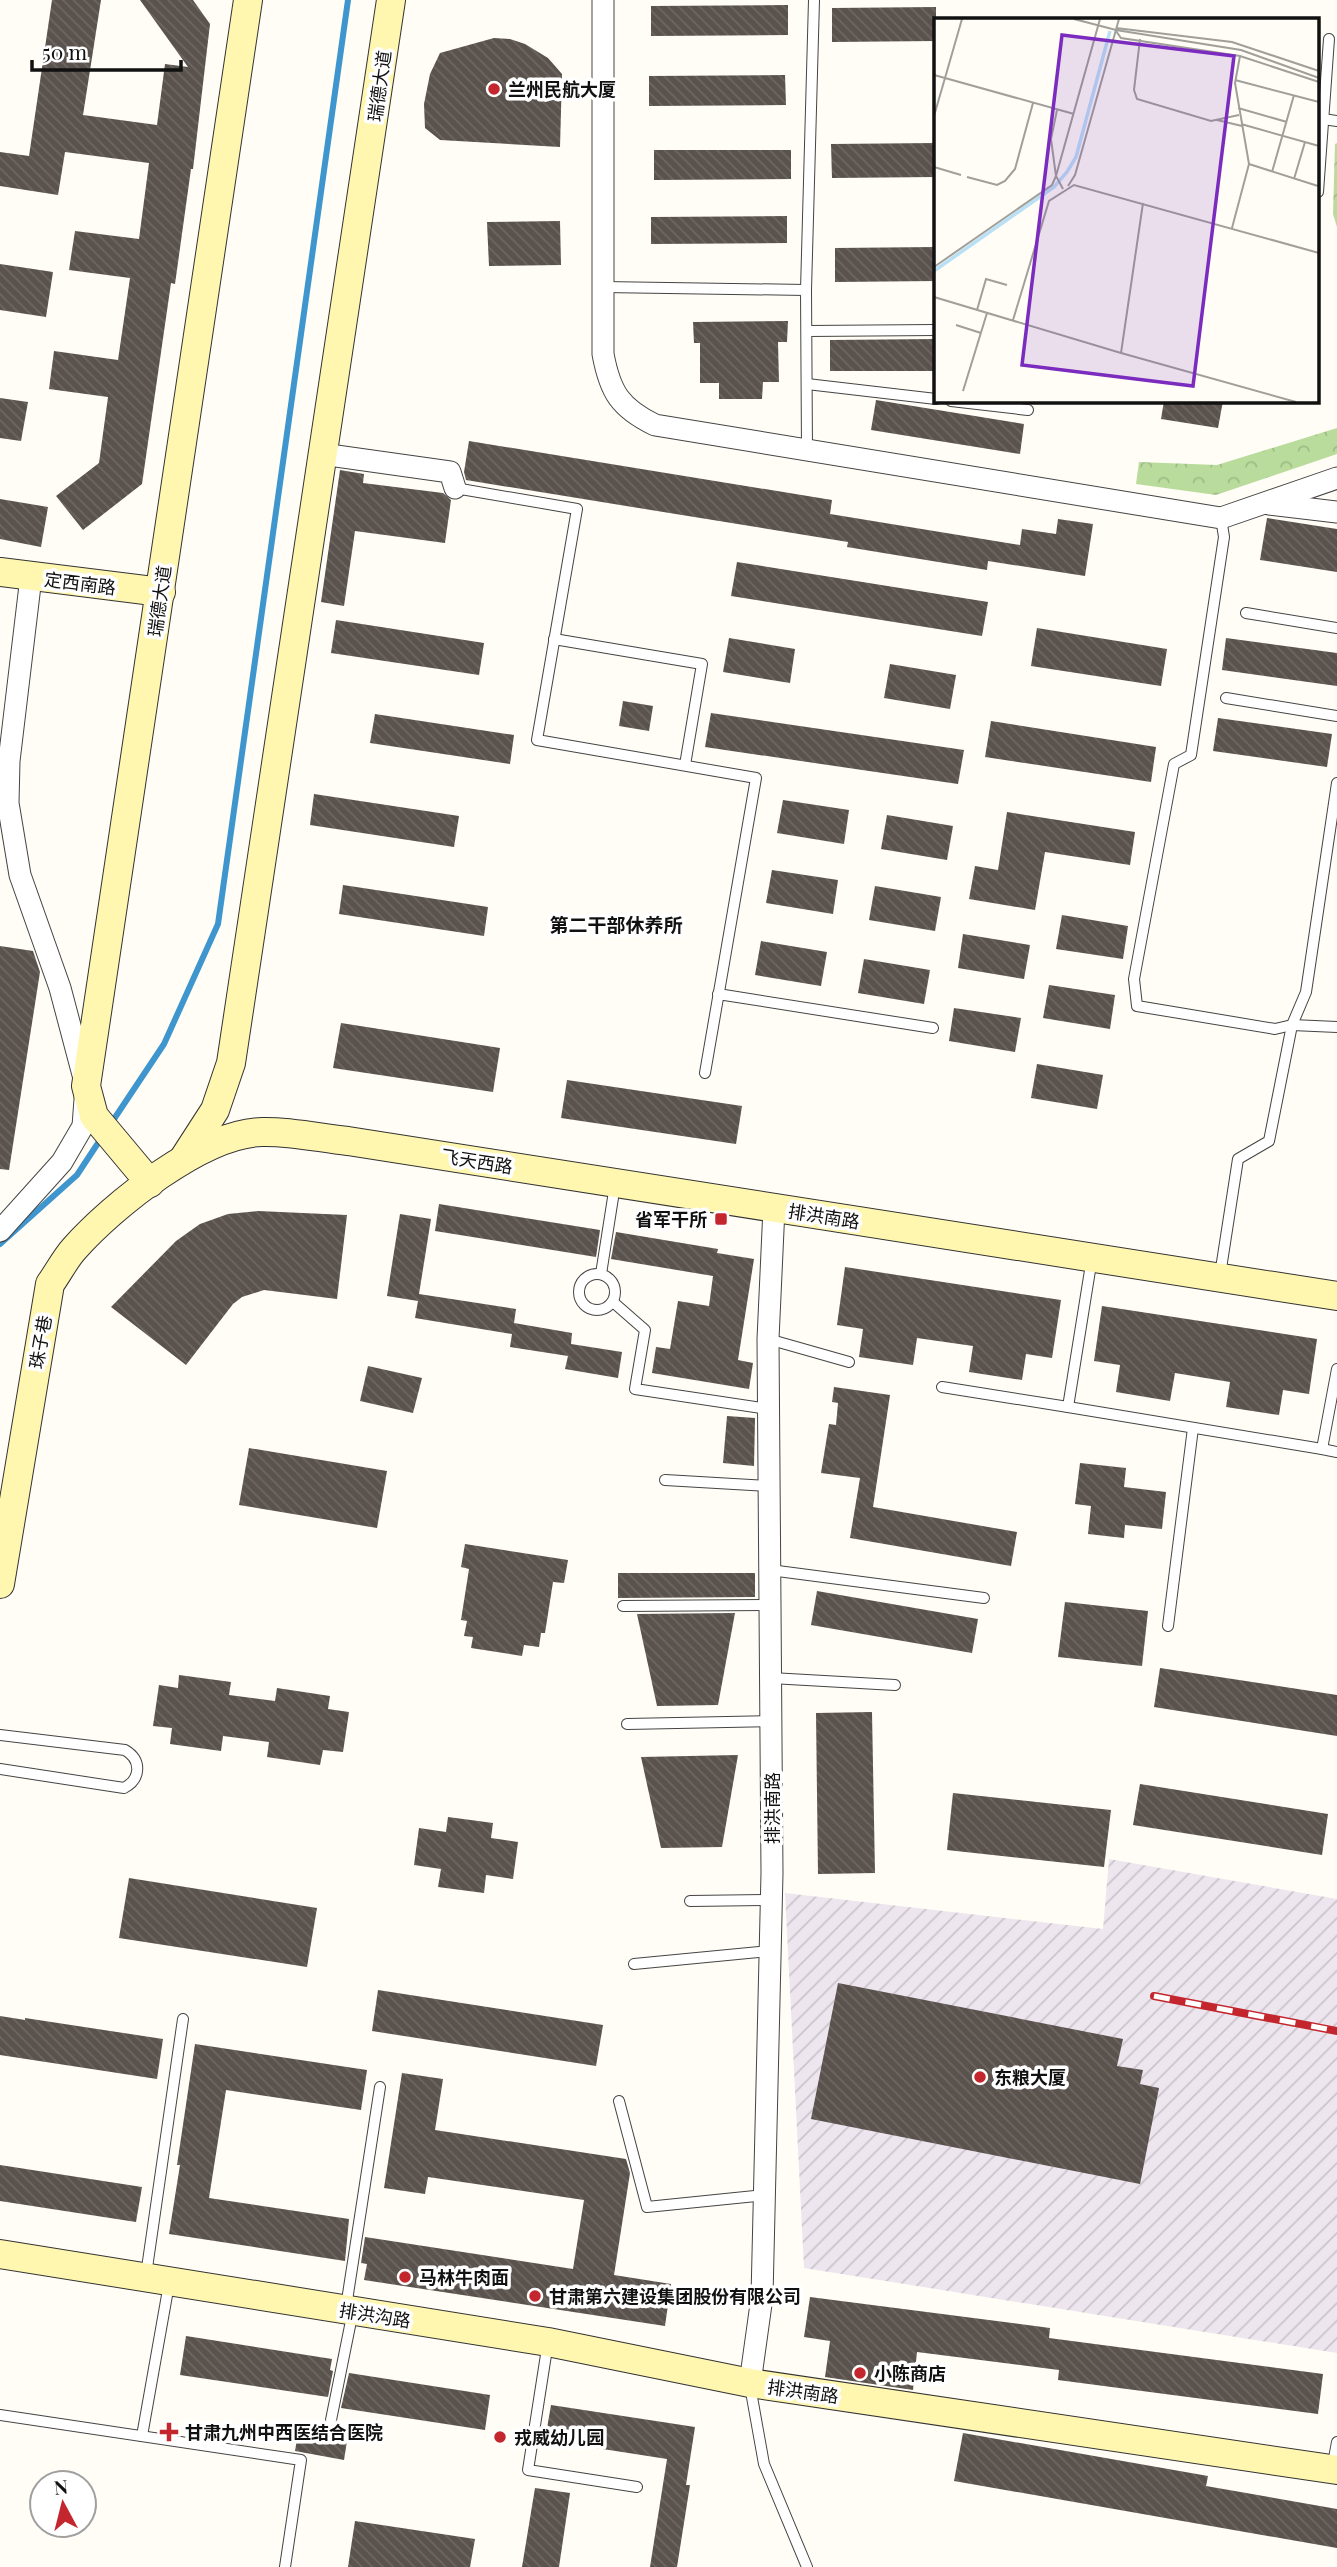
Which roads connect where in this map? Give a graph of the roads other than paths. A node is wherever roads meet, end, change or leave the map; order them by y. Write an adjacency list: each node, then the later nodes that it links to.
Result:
1 (248, 0): 26 (street, 瑞德大道)
2 (391, 0): 18 (street, 瑞德大道)
3 (603, 0): 9 (street)
4 (814, 0): 10 (lane)
5 (1329, 39): 6 (lane)
6 (1323, 119): 7 (lane); 8 (lane)
7 (1337, 121)
8 (1320, 136)
9 (603, 287): 10 (lane); 17 (street)
10 (806, 290): 12 (lane)
11 (934, 330): 12 (lane)
12 (807, 331): 13 (lane)
13 (807, 384): 14 (lane); 17 (lane)
14 (934, 399)
15 (960, 402): 16 (lane)
16 (1028, 410)
17 (807, 450): 23 (street)
18 (322, 454): 20 (street); 40 (street, 瑞德大道)
19 (1337, 478): 21 (street)
20 (455, 488): 29 (lane)
21 (1264, 503): 22 (street); 23 (street)
22 (1337, 512)
23 (1221, 518): 35 (lane)
24 (0, 572): 25 (street, 定西南路)
25 (31, 577): 26 (street, 定西南路); 39 (street)
26 (160, 592): 39 (street, 瑞德大道)
27 (1246, 613): 28 (lane)
28 (1337, 628)
29 (554, 639): 32 (lane); 32 (lane)
30 (1226, 698): 31 (lane)
31 (1337, 716)
32 (685, 765): 34 (lane)
33 (1337, 783): 35 (lane)
34 (718, 994): 37 (lane); 38 (lane)
35 (1292, 1025): 36 (lane); 47 (lane)
36 (1337, 1027)
37 (933, 1028)
38 (705, 1073)
39 (86, 1086): 41 (street, 瑞德大道); 44 (street)
40 (184, 1158): 41 (street, 珠子巷); 42 (street, 飞天西路)
41 (150, 1182): 62 (street, 珠子巷)
42 (616, 1183): 43 (street, 飞天西路); 46 (lane)
43 (774, 1208): 45 (street, 排洪南路); 50 (street, 排洪南路)
44 (0, 1231)
45 (1092, 1258): 47 (street, 排洪南路); 54 (lane)
46 (601, 1274): 49 (lane); 49 (lane)
47 (1219, 1278): 48 (street, 排洪南路)
48 (1337, 1296)
49 (613, 1302): 55 (lane)
50 (768, 1339): 51 (lane); 55 (street, 排洪南路)
51 (849, 1362)
52 (1337, 1369): 57 (lane)
53 (942, 1387): 54 (lane)
54 (1068, 1407): 56 (lane)
55 (768, 1409): 60 (street, 排洪南路)
56 (1194, 1428): 57 (lane); 66 (lane)
57 (1322, 1449): 58 (lane)
58 (1337, 1452)
59 (665, 1480): 60 (lane)
60 (769, 1486): 61 (street, 排洪南路)
61 (770, 1570): 63 (lane); 64 (street, 排洪南路)
62 (0, 1584)
63 (984, 1598)
64 (770, 1605): 65 (lane); 67 (street, 排洪南路)
65 (623, 1606)
66 (1168, 1626)
67 (771, 1678): 68 (lane); 69 (street, 排洪南路)
68 (895, 1685)
69 (771, 1721): 70 (lane); 73 (street, 排洪南路)
70 (627, 1724)
71 (0, 1735): 72 (lane)
72 (0, 1769)
73 (771, 1900): 74 (lane); 75 (street, 排洪南路)
74 (690, 1901)
75 (770, 1951): 76 (lane); 80 (street, 排洪南路)
76 (634, 1964)
77 (183, 2019): 82 (lane)
78 (380, 2087): 83 (lane)
79 (619, 2101): 80 (lane)
80 (765, 2195): 85 (street, 排洪南路)
81 (0, 2254): 82 (street, 排洪沟路)
82 (158, 2280): 83 (street, 排洪沟路); 88 (lane)
83 (349, 2310): 84 (street, 排洪沟路); 87 (lane)
84 (548, 2342): 85 (street, 排洪沟路); 90 (lane)
85 (750, 2383): 89 (street, 排洪南路); 92 (lane)
86 (0, 2415): 88 (lane)
87 (331, 2420)
88 (142, 2436): 91 (lane)
89 (1335, 2460)
90 (637, 2487)
91 (285, 2567)
92 (807, 2567)

